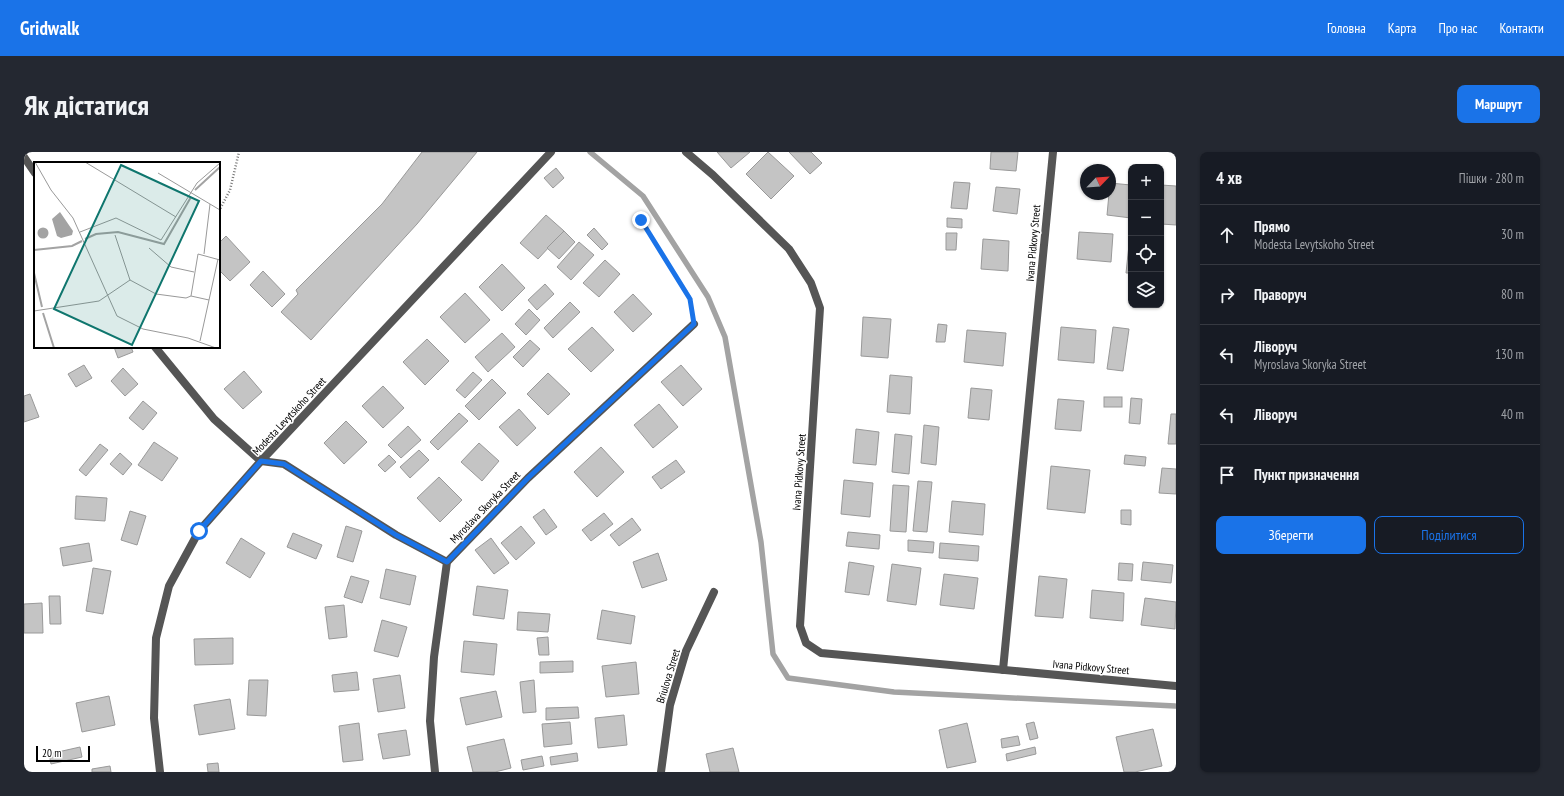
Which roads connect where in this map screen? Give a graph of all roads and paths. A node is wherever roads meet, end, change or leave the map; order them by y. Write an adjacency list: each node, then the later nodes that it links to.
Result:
1 (239, 152): 7 (path)
2 (552, 152): 11 (street, Modesta Levytskoho Street)
3 (686, 152): 14 (street, Ivana Pidkovy Street)
4 (1053, 152): 14 (street, Ivana Pidkovy Street)
5 (24, 157): 6 (street)
6 (34, 172)
7 (220, 209)
8 (641, 220): 9 (path)
9 (694, 324): 12 (street, Myroslava Skoryka Street)
10 (156, 348): 11 (street)
11 (261, 461): 12 (street); 16 (street, Modesta Levytskoho Street)
12 (447, 562): 17 (street)
13 (714, 592): 18 (street, Briulova Street)
14 (1004, 670): 15 (street, Ivana Pidkovy Street)
15 (1176, 686)
16 (160, 772)
17 (435, 772)
18 (661, 772)

